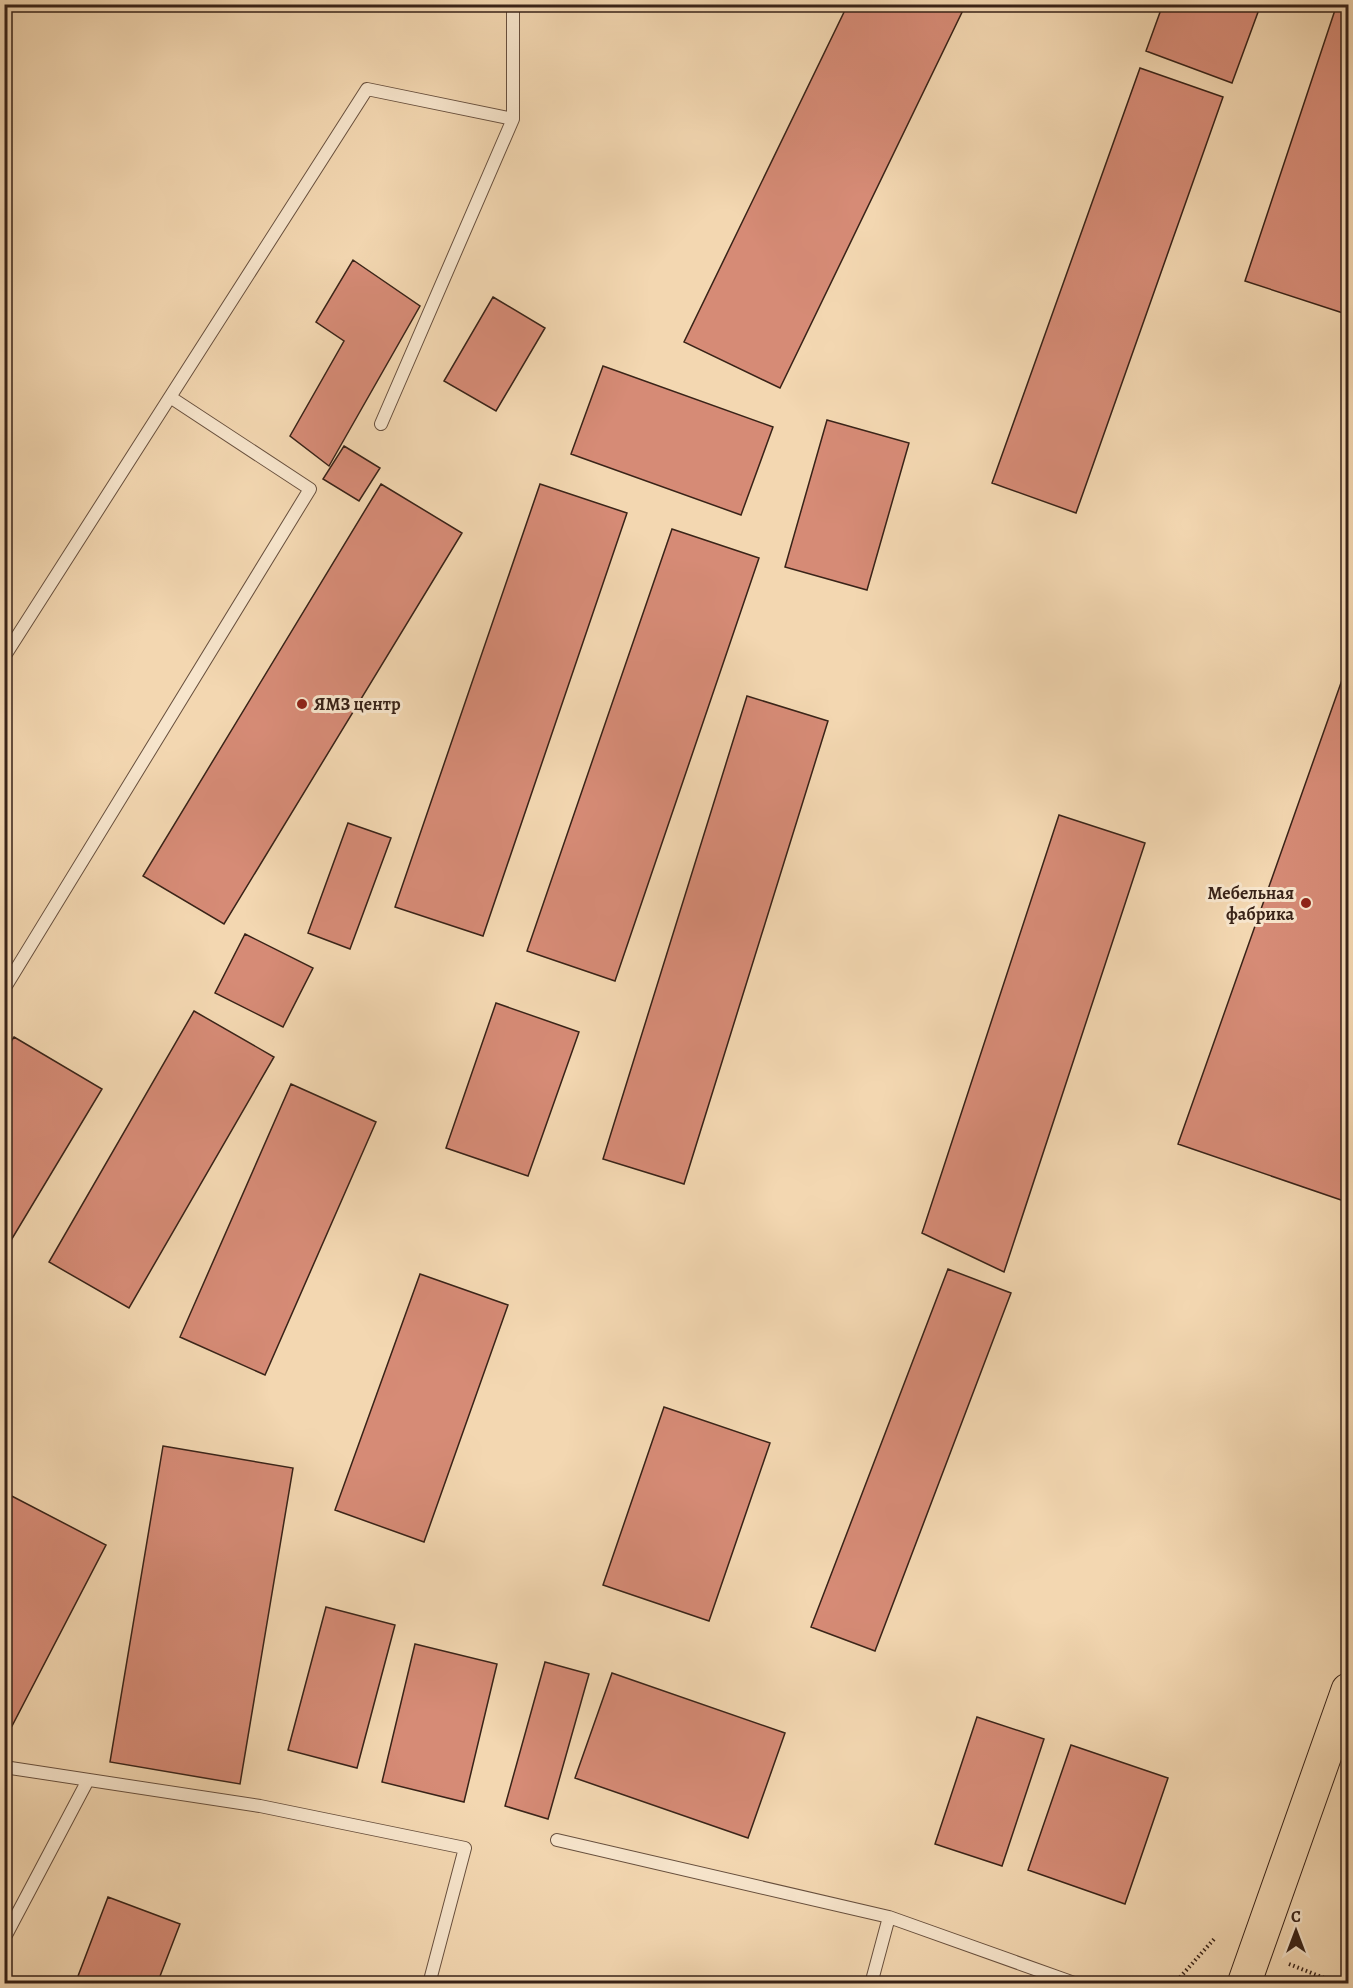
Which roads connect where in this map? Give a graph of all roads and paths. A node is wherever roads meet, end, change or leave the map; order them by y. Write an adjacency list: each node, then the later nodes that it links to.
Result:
1 (513, 4): 2 (lane)
2 (513, 119): 3 (lane); 4 (lane)
3 (170, 398): 5 (lane); 6 (lane)
4 (381, 424)
5 (4, 657)
6 (4, 989)
7 (1348, 1690): 19 (main road)
8 (4, 1767): 9 (lane)
9 (88, 1780): 13 (lane); 15 (lane)
10 (557, 1840): 11 (lane)
11 (889, 1917): 16 (lane); 17 (lane)
12 (1215, 1938): 18 (path)
13 (4, 1939)
14 (1289, 1964): 20 (path)
15 (429, 1983)
16 (871, 1983)
17 (1077, 1983)
18 (1173, 1983)
19 (1244, 1983)
20 (1339, 1983)

